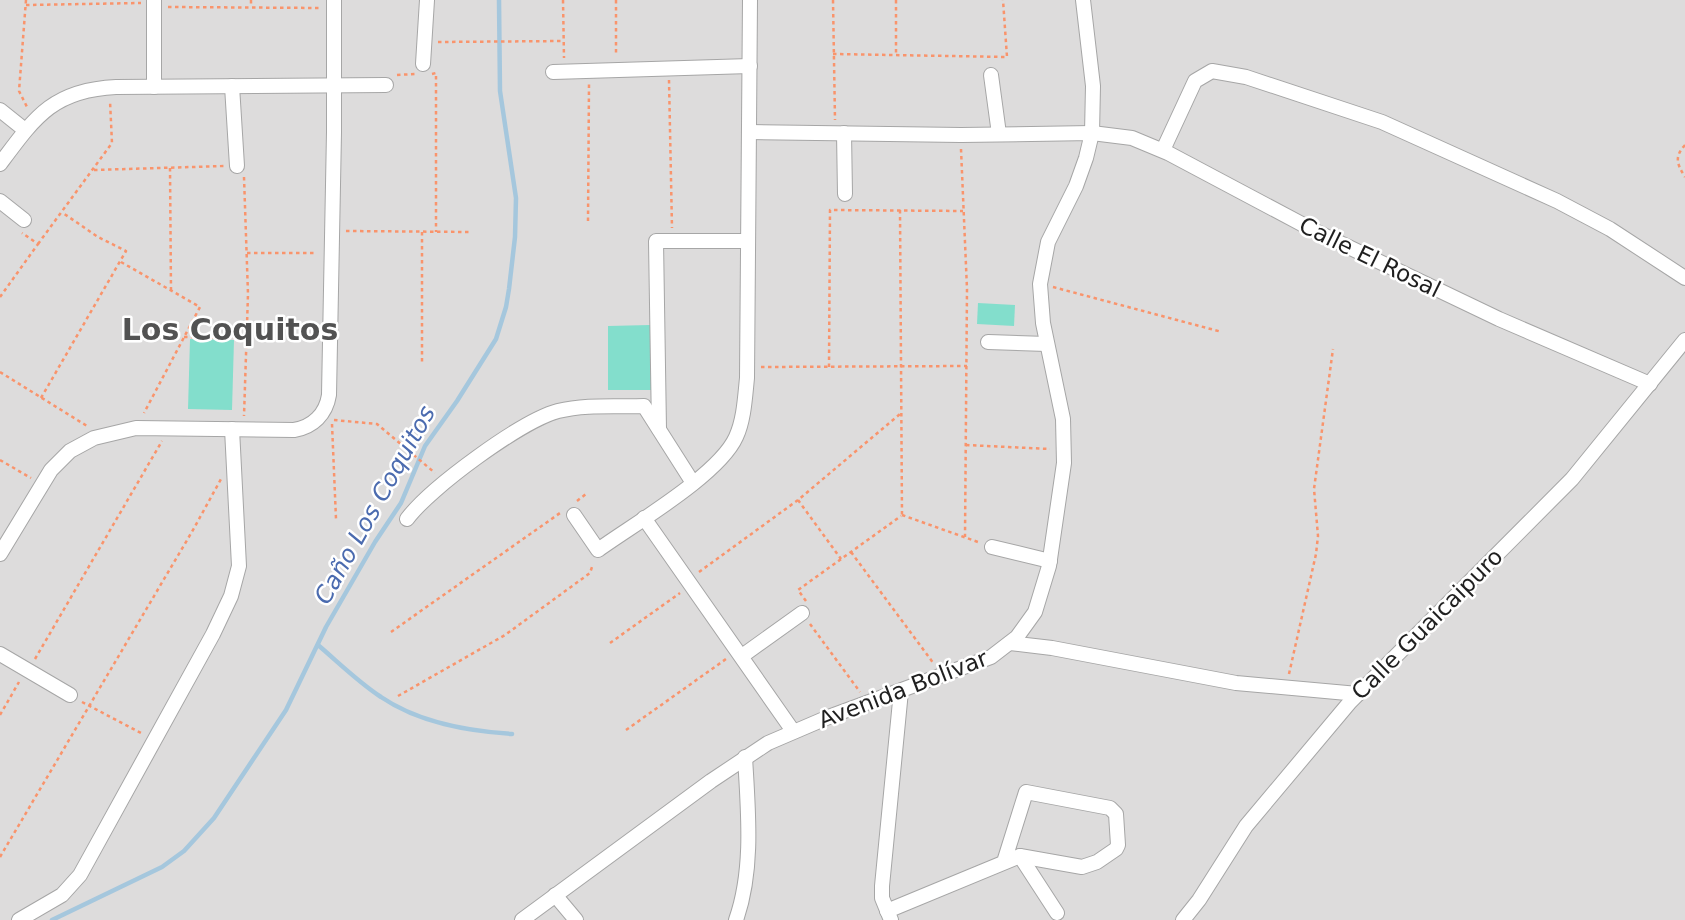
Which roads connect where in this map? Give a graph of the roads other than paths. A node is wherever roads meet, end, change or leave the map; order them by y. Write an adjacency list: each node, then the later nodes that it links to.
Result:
1 (426, 0): 6 (street)
2 (750, 0): 7 (street)
3 (1083, 0): 18 (street, Avenida Bolívar)
4 (154, 3): 13 (street)
5 (334, 4): 10 (street)
6 (423, 64)
7 (750, 66): 8 (street); 16 (street)
8 (553, 72)
9 (991, 75): 19 (street)
10 (334, 85): 11 (street); 12 (street); 32 (street)
11 (386, 85)
12 (232, 86): 13 (street); 22 (street)
13 (154, 87): 15 (street)
14 (0, 110): 15 (street)
15 (25, 131): 21 (street)
16 (749, 132): 17 (street, Calle El Rosal); 26 (street)
17 (840, 133): 19 (street, Calle El Rosal); 23 (street)
18 (1092, 133): 19 (street, Calle El Rosal); 20 (street, Calle El Rosal); 30 (street, Avenida Bolívar)
19 (999, 134)
20 (1163, 150): 27 (street); 31 (street, Calle El Rosal)
21 (0, 164)
22 (237, 166)
23 (845, 194)
24 (0, 201): 25 (street)
25 (24, 220)
26 (747, 241): 33 (street); 34 (street)
27 (1685, 278)
28 (1685, 340): 31 (street, Calle Guaicaipuro)
29 (988, 342): 30 (street)
30 (1047, 344): 40 (street, Avenida Bolívar)
31 (1650, 384): 46 (street, Calle Guaicaipuro)
32 (238, 429): 39 (street); 55 (street)
33 (659, 430): 34 (street); 37 (street)
34 (692, 484): 36 (street)
35 (574, 516): 36 (street)
36 (644, 518): 43 (street)
37 (407, 519)
38 (992, 547): 40 (street)
39 (0, 554)
40 (1050, 561): 42 (street, Avenida Bolívar)
41 (802, 613): 43 (street)
42 (1010, 643): 45 (street, Avenida Bolívar); 46 (street)
43 (740, 653): 48 (street)
44 (0, 654): 47 (street)
45 (901, 691): 48 (street, Avenida Bolívar); 54 (street)
46 (1358, 694): 59 (street, Calle Guaicaipuro)
47 (70, 695)
48 (793, 731): 49 (street, Avenida Bolívar)
49 (746, 757): 52 (street, Avenida Bolívar); 58 (street)
50 (1020, 856): 51 (street); 51 (street); 53 (street)
51 (1004, 862): 54 (street)
52 (555, 895): 56 (street, Avenida Bolívar); 57 (street)
53 (1057, 913)
54 (889, 916)
55 (19, 920)
56 (522, 920)
57 (576, 920)
58 (736, 920)
59 (1184, 920)

